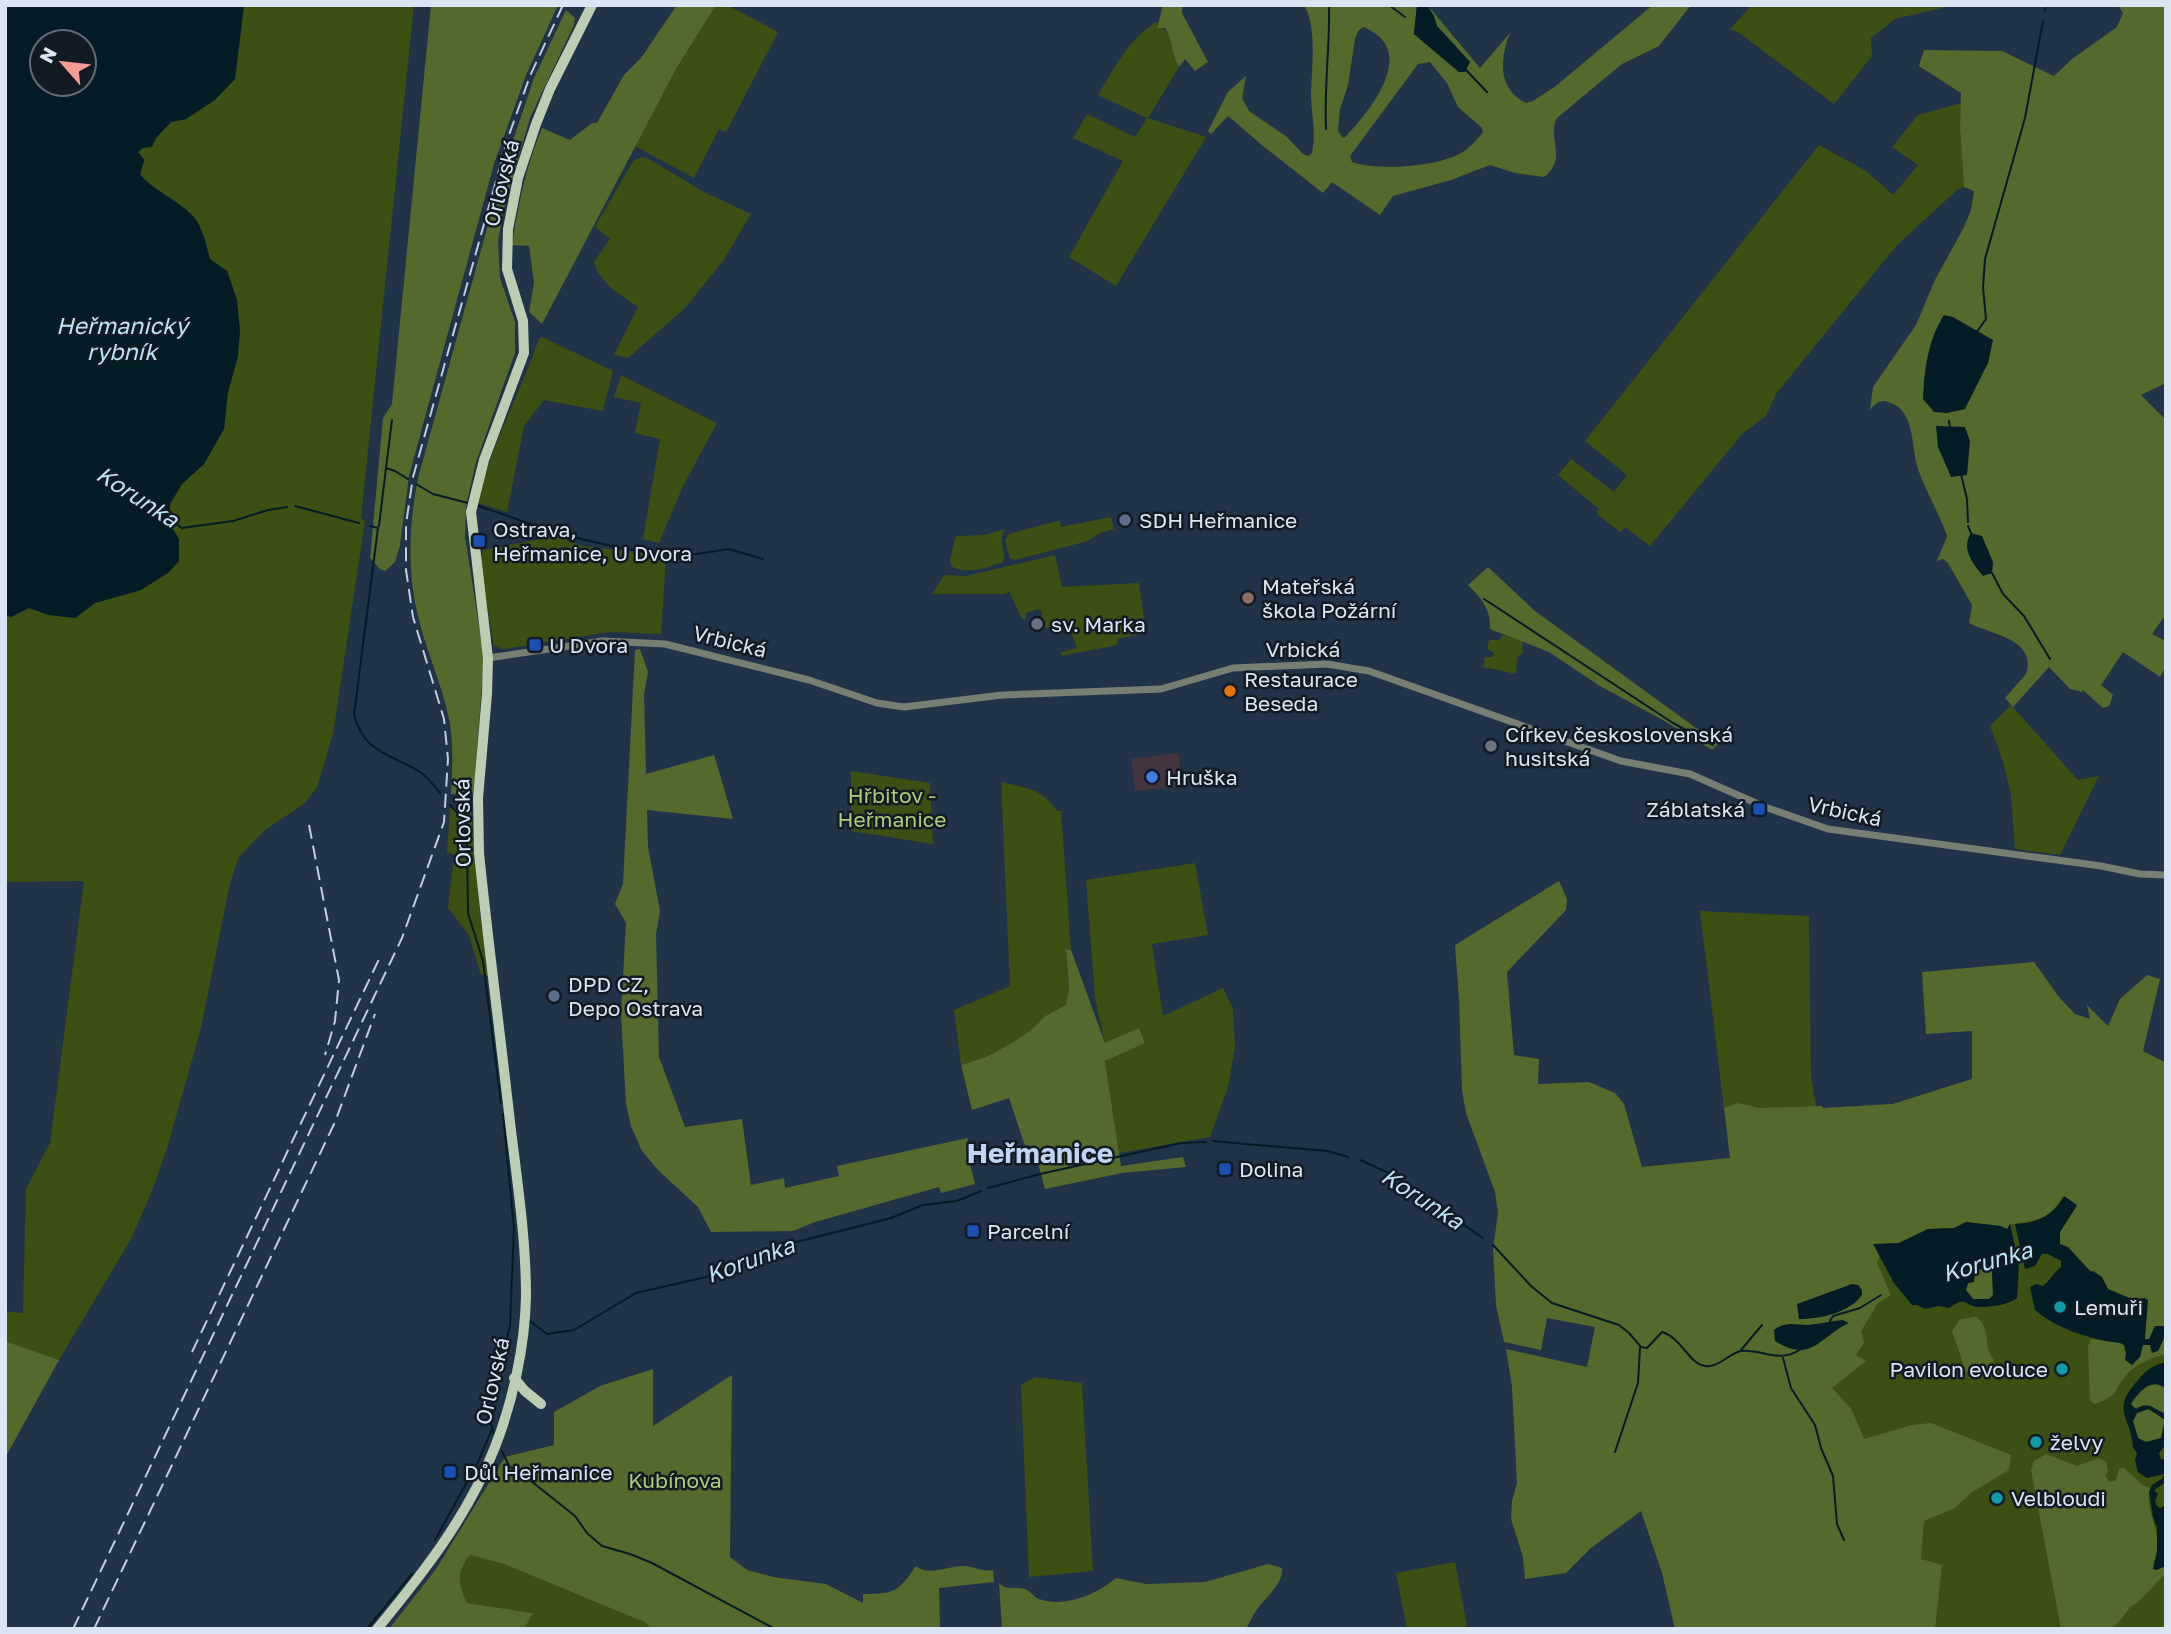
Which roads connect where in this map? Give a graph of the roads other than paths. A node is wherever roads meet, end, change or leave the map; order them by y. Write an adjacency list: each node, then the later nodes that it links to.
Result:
1 (592, 5): 2 (main road, Orlovská)
2 (488, 658): 3 (street, Vrbická); 4 (main road, Orlovská)
3 (2166, 875)
4 (514, 1378): 5 (main road); 6 (main road, Orlovská)
5 (541, 1404)
6 (377, 1629)

